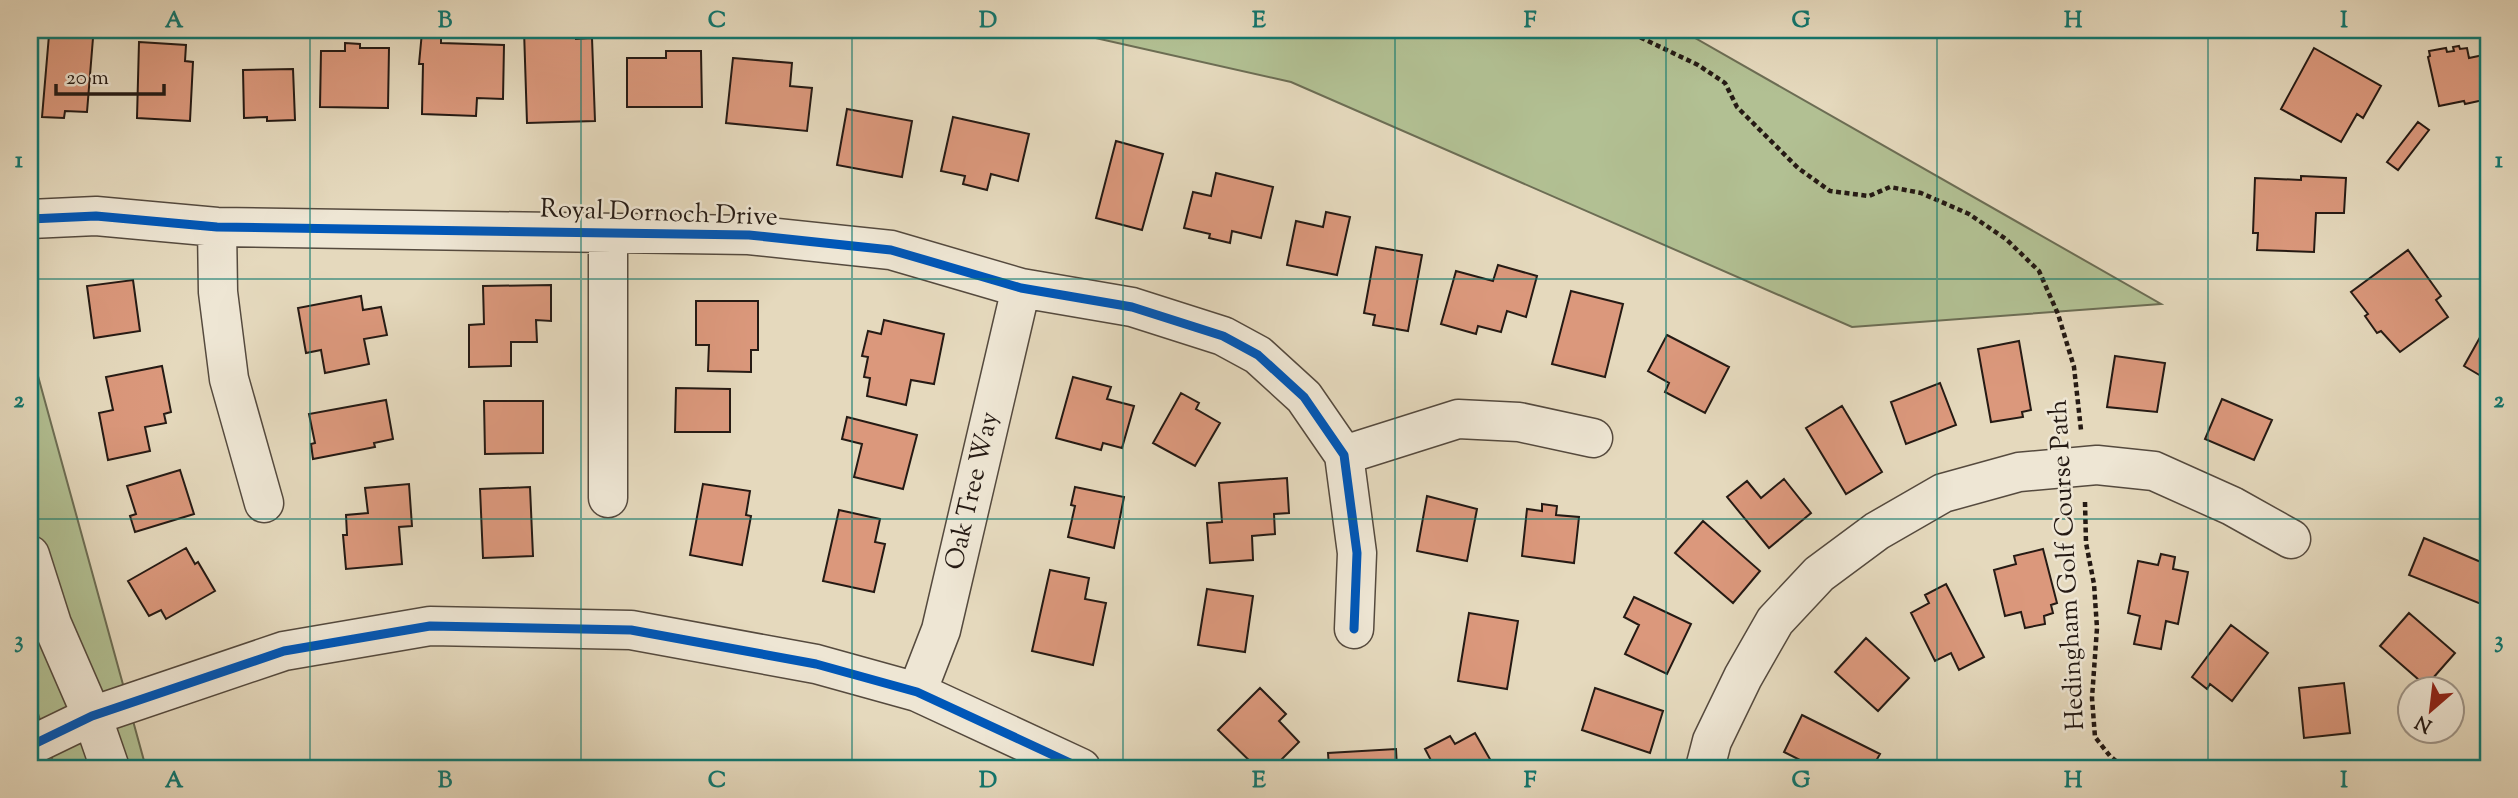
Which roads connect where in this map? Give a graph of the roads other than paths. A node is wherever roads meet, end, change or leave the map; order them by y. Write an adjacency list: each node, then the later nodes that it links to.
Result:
1 (30, 219): 2 (street, Royal Dornoch Drive)
2 (217, 227): 3 (street, Royal Dornoch Drive); 8 (street)
3 (608, 233): 4 (street, Royal Dornoch Drive); 7 (street)
4 (1021, 288): 6 (street, Royal Dornoch Drive); 12 (street, Oak Tree Way)
5 (1593, 438): 6 (street)
6 (1344, 455): 11 (street, Royal Dornoch Drive)
7 (608, 498)
8 (264, 503)
9 (2291, 539): 17 (street)
10 (30, 555): 13 (street)
11 (1354, 629)
12 (916, 692): 13 (street); 16 (street)
13 (92, 716): 14 (street); 15 (street)
14 (30, 746)
15 (110, 768)
16 (1081, 768)
17 (1705, 768)

